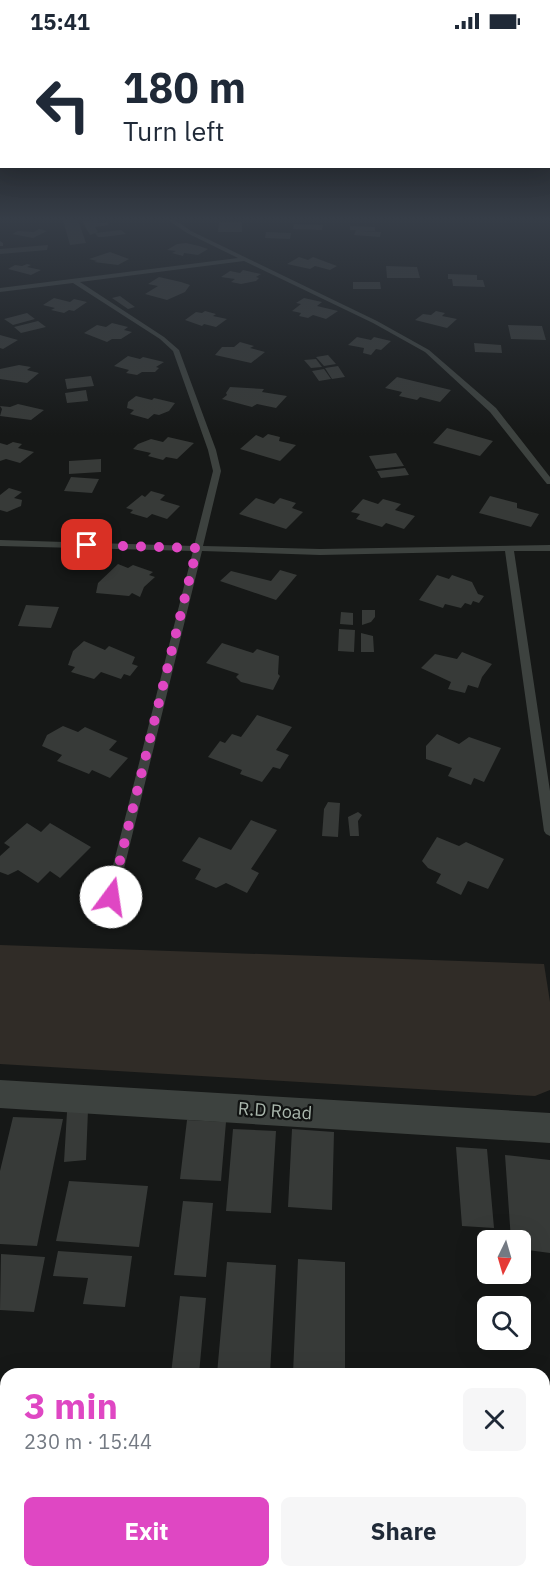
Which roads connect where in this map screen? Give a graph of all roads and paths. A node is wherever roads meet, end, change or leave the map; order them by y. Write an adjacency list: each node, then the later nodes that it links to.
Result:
1 (93, 292): 5 (lane)
2 (312, 292): 3 (lane)
3 (550, 482)
4 (0, 543): 5 (lane)
5 (197, 548): 7 (lane); 9 (lane)
6 (550, 548): 7 (lane)
7 (509, 550): 8 (lane)
8 (550, 831)
9 (111, 897)
10 (0, 1094): 11 (street, R.D Road)
11 (550, 1128)

